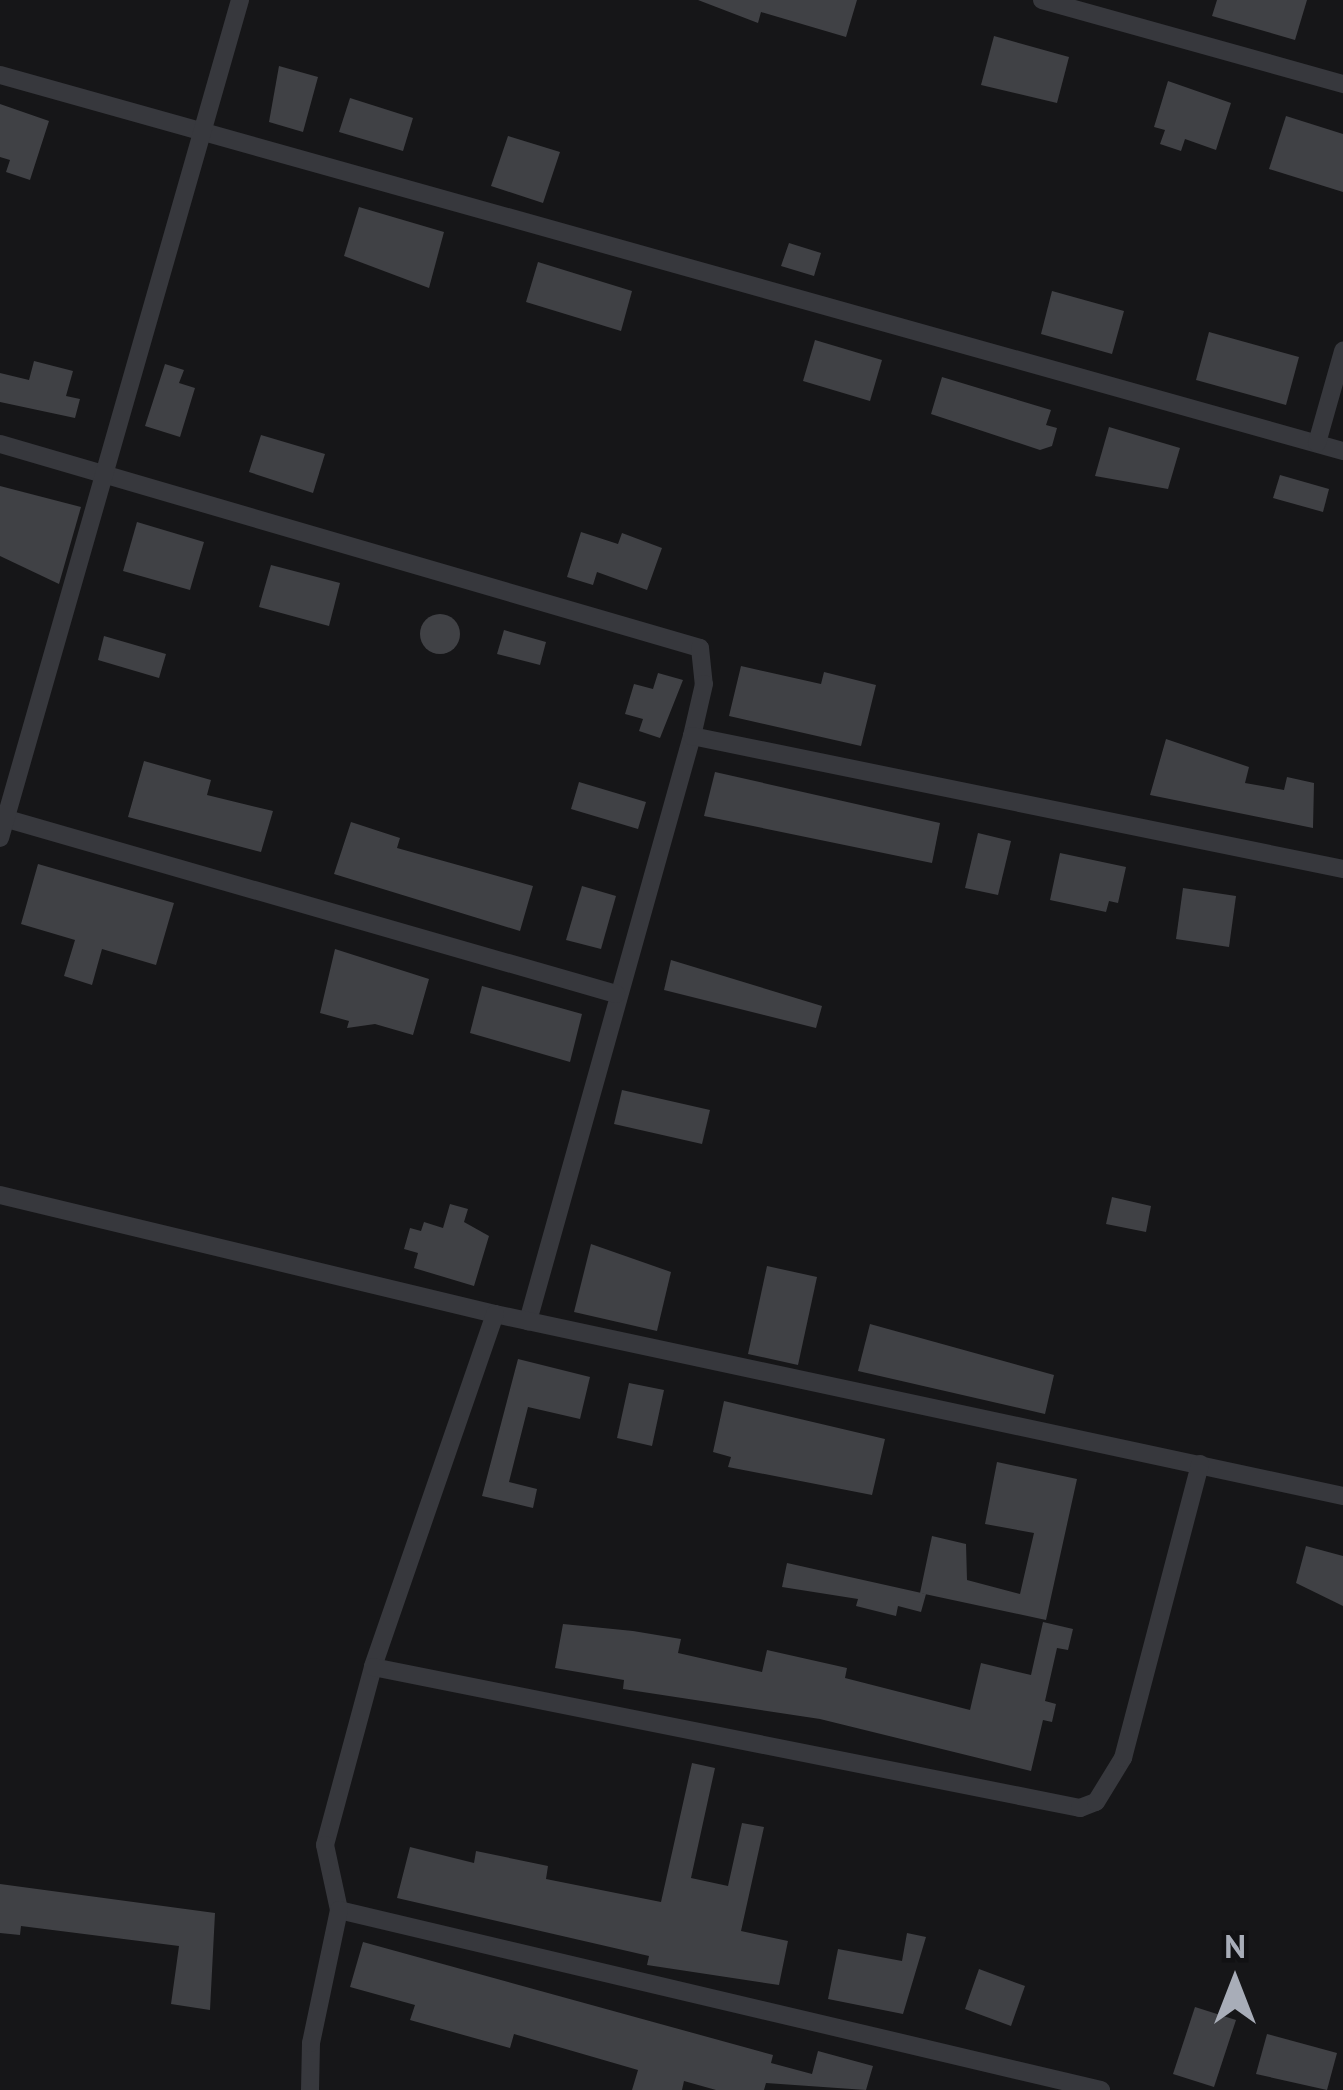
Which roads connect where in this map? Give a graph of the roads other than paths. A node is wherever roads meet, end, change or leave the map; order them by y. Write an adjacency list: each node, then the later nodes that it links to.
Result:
1 (240, 0): 5 (street)
2 (1042, 0): 4 (street)
3 (0, 75): 5 (street)
4 (1343, 84)
5 (202, 133): 7 (street); 10 (street)
6 (1343, 351): 7 (street)
7 (1316, 443): 9 (street)
8 (0, 444): 10 (street)
9 (1343, 451)
10 (102, 474): 11 (street); 12 (street)
11 (692, 736): 13 (street); 14 (street)
12 (2, 825): 14 (street)
13 (1343, 869)
14 (616, 994): 17 (street)
15 (0, 1195): 16 (street)
16 (495, 1314): 17 (street); 20 (street)
17 (528, 1321): 18 (street)
18 (1201, 1464): 19 (street); 20 (street)
19 (1343, 1496)
20 (374, 1666): 21 (street)
21 (339, 1910): 22 (street); 23 (street)
22 (1078, 2087): 24 (street)
23 (310, 2090)
24 (1101, 2090)

